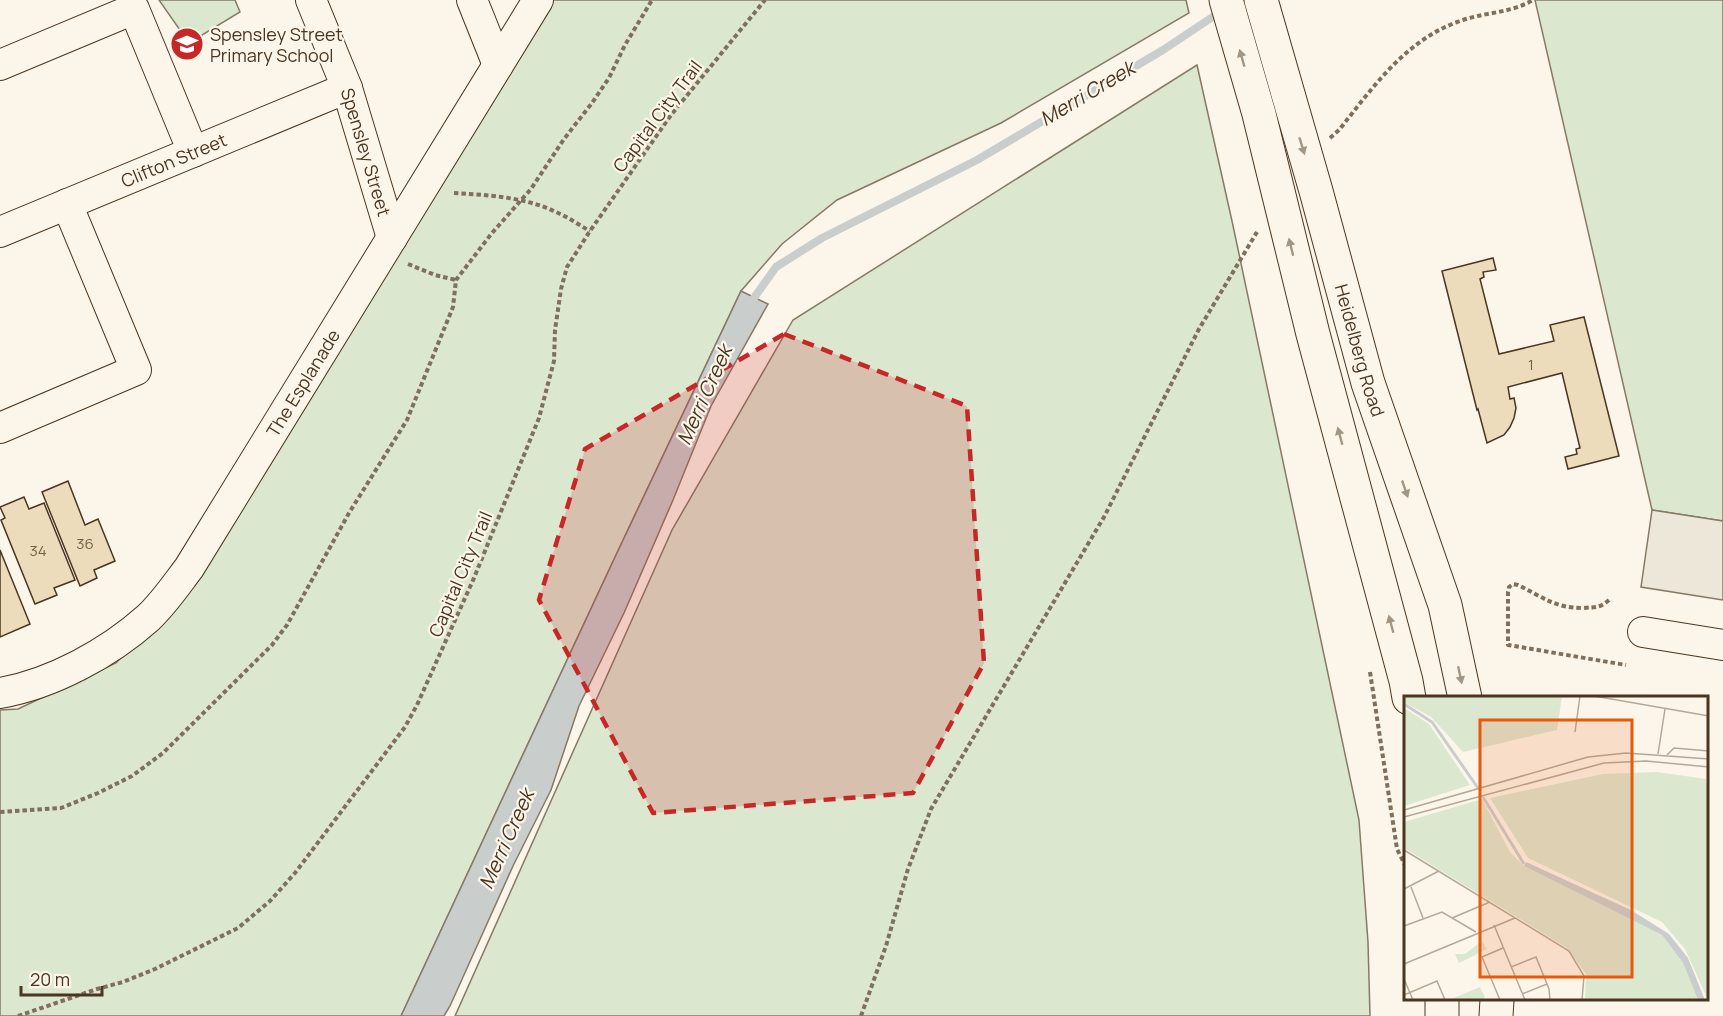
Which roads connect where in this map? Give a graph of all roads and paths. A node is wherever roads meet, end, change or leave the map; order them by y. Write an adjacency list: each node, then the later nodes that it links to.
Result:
1 (311, 0): 11 (street, Spensley Street)
2 (472, 0): 10 (street)
3 (538, 0): 10 (street, The Esplanade)
4 (652, 0): 15 (path)
5 (765, 0): 18 (path, Capital City Trail)
6 (1226, 0): 29 (main road, one-way to 6)
7 (1261, 0): 30 (main road, Heidelberg Road, one-way to 30)
8 (1533, 0): 12 (path)
9 (0, 64): 13 (street)
10 (498, 65): 14 (street, The Esplanade)
11 (347, 88): 13 (street, Clifton Street); 20 (street, Spensley Street)
12 (1328, 140)
13 (193, 152): 16 (street, Clifton Street)
14 (421, 190): 15 (path); 20 (street, The Esplanade)
15 (522, 200): 18 (path); 22 (path)
16 (67, 204): 19 (street, Clifton Street); 23 (street)
17 (1261, 226): 34 (path)
18 (590, 231): 33 (path, Capital City Trail)
19 (0, 232)
20 (392, 238): 28 (street, The Esplanade)
21 (408, 264): 22 (path)
22 (456, 280): 31 (path)
23 (0, 428)
24 (1610, 600): 27 (path)
25 (1642, 632): 26 (street)
26 (1723, 645)
27 (1626, 666)
28 (0, 693)
29 (1409, 696)
30 (1465, 696)
31 (0, 812)
32 (1497, 1001): 35 (main road)
33 (18, 1016)
34 (861, 1016)
35 (1496, 1016)

